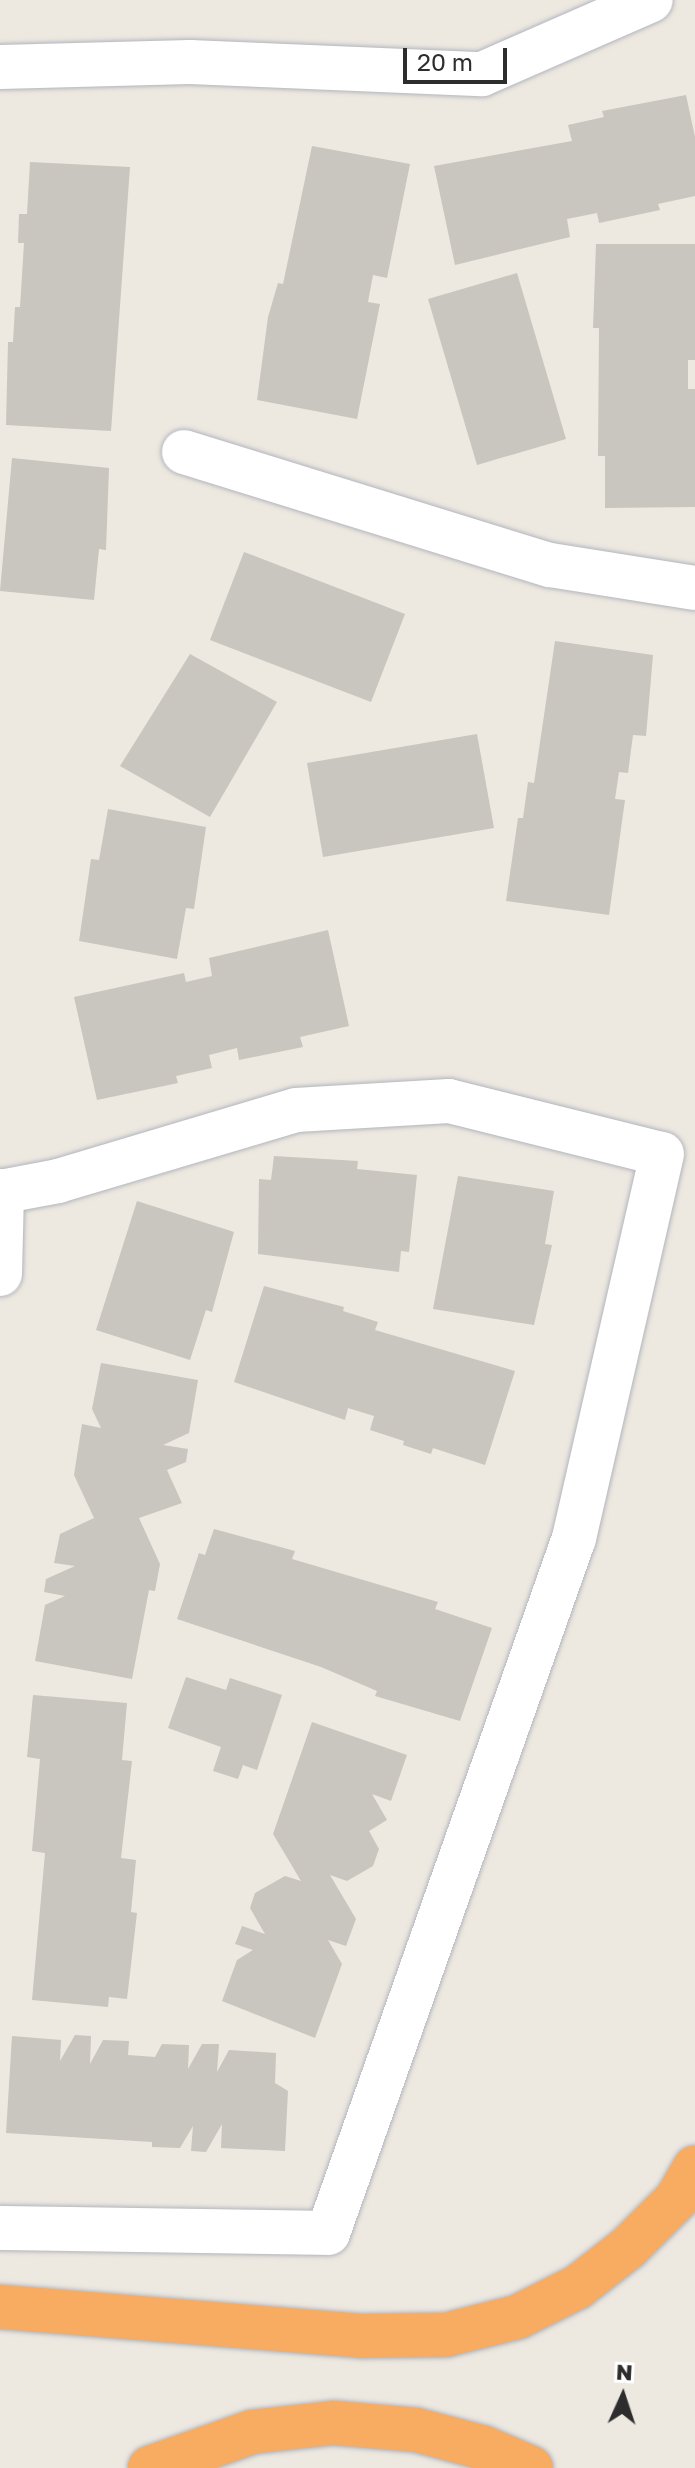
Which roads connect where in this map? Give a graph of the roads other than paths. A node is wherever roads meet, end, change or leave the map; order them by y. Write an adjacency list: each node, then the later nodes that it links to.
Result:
1 (651, 0): 2 (lane)
2 (0, 67)
3 (184, 452): 4 (lane)
4 (695, 588)
5 (1, 1192): 6 (lane); 8 (lane)
6 (0, 1274)
7 (695, 2168): 9 (highway)
8 (0, 2228)
9 (1, 2306)
10 (150, 2468): 11 (highway)
11 (531, 2468)

